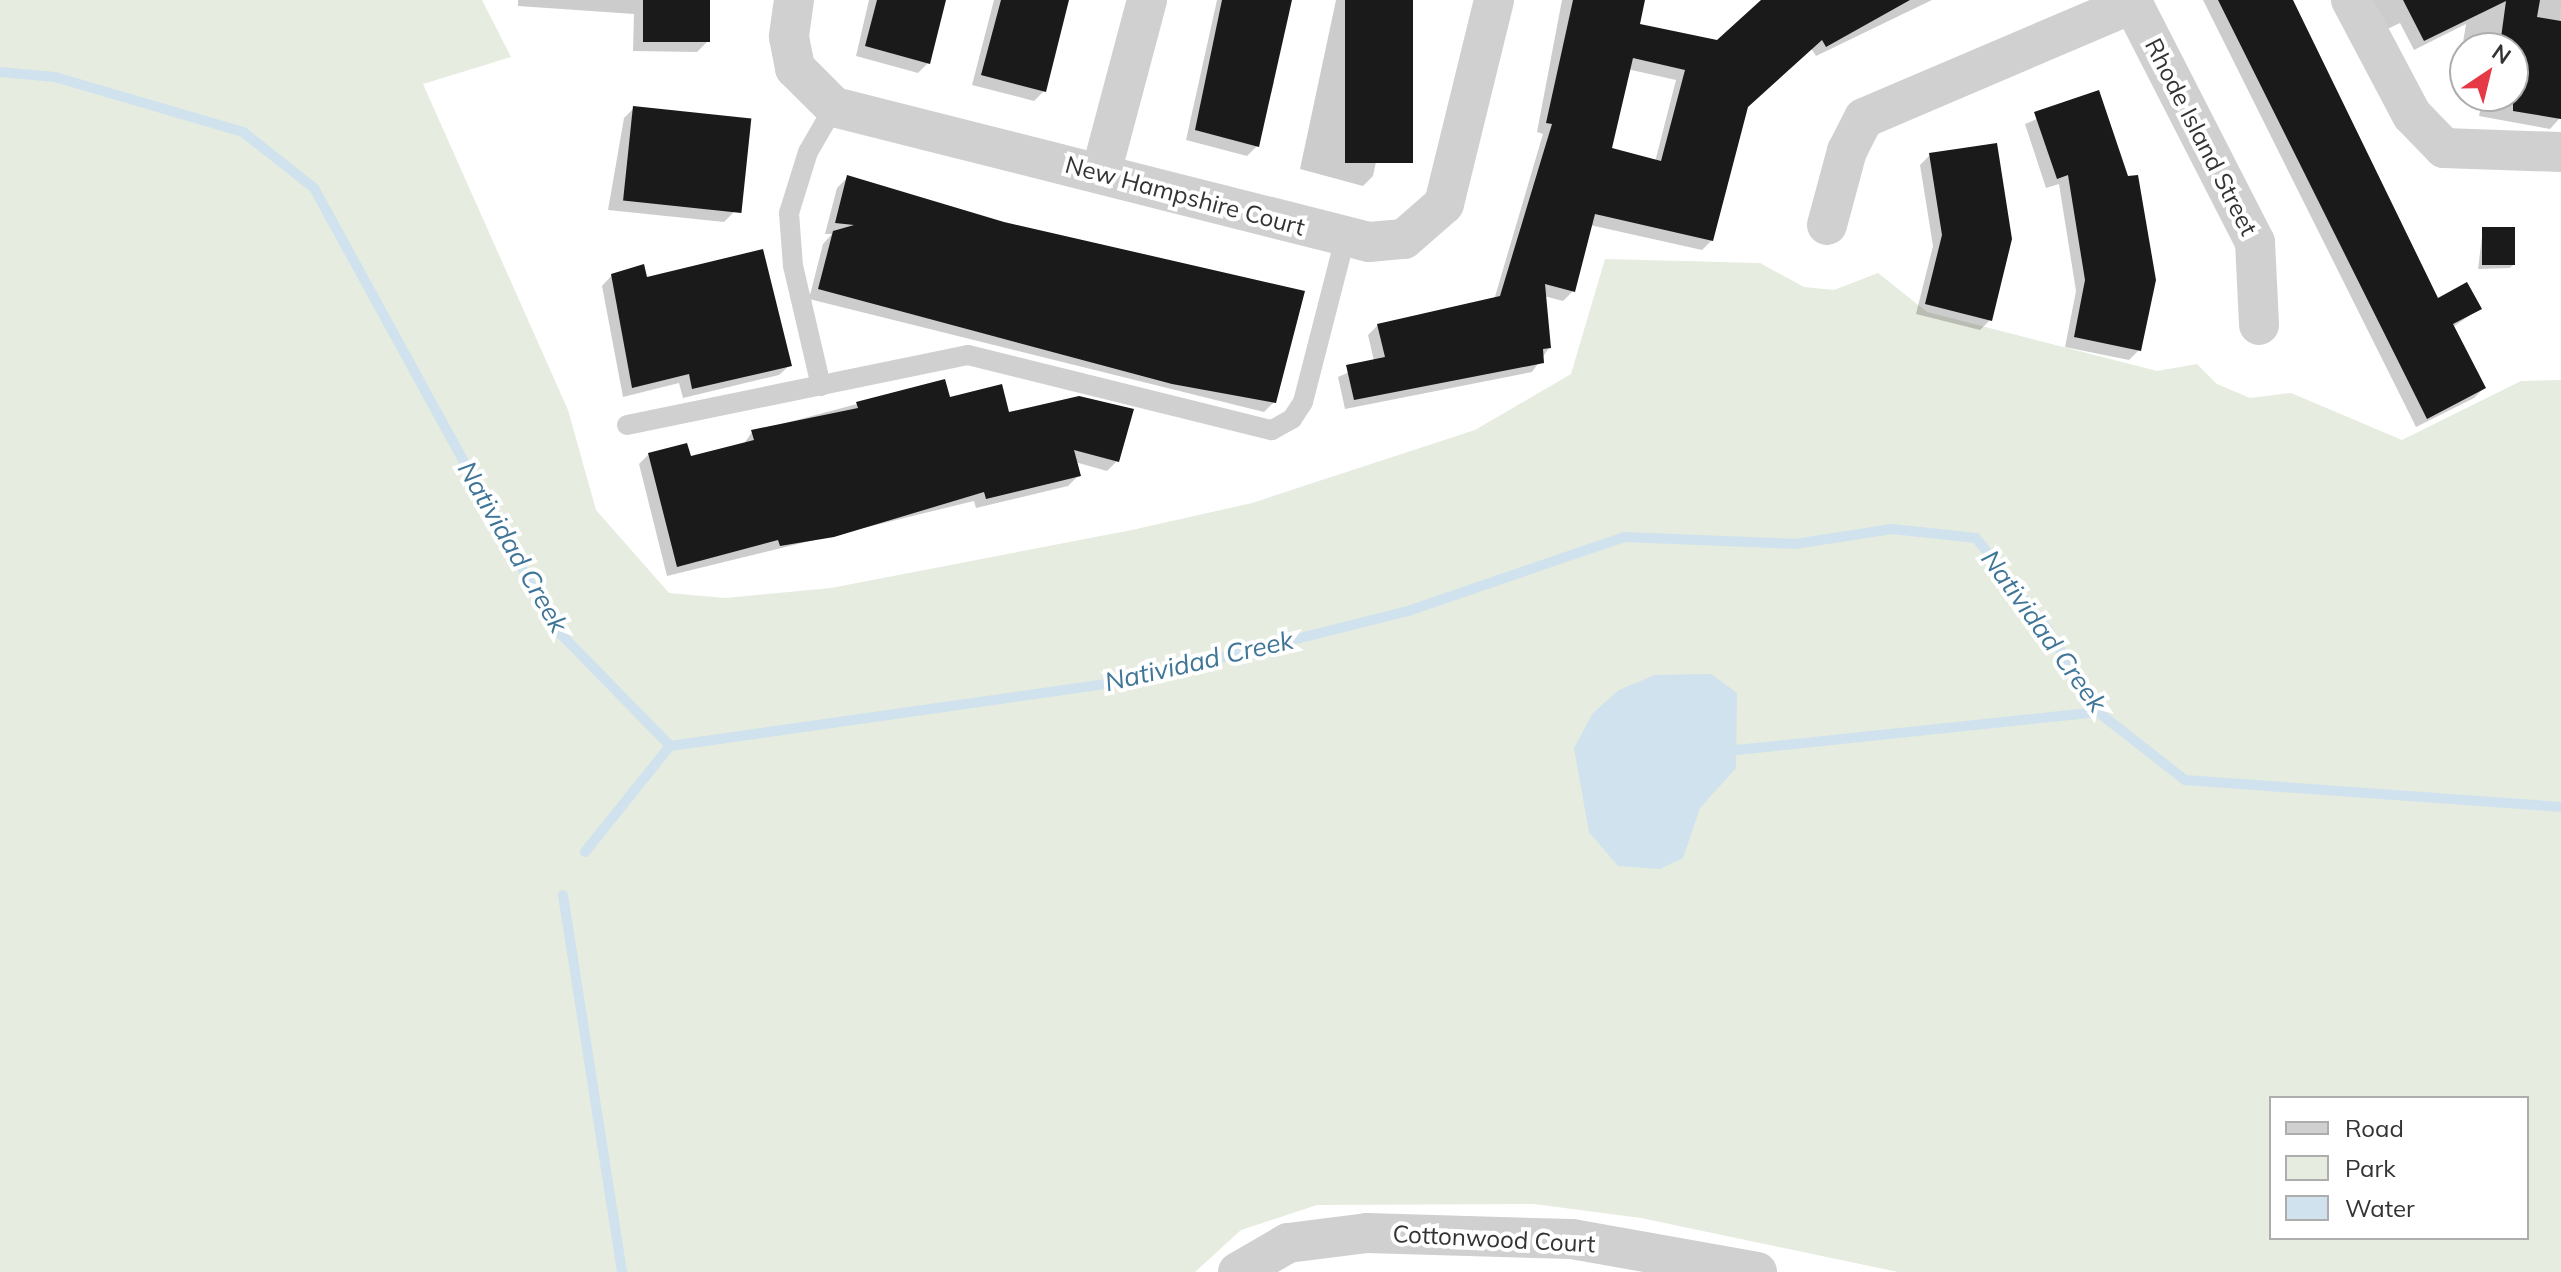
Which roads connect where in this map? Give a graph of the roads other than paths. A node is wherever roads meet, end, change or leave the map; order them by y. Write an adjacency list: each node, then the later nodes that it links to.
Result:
1 (794, 0): 6 (street)
2 (1147, 0): 8 (street)
3 (1494, 0): 10 (street, New Hampshire Court)
4 (2351, 0): 7 (street)
5 (2132, 2): 9 (street); 11 (street, Rhode Island Street)
6 (834, 107): 8 (street, New Hampshire Court); 12 (lane)
7 (2561, 152)
8 (1101, 173): 10 (street, New Hampshire Court)
9 (1827, 225)
10 (1345, 238): 12 (lane)
11 (2259, 325)
12 (821, 386): 13 (lane)
13 (627, 425)
14 (1238, 1272): 15 (street, Cottonwood Court)
15 (1757, 1272)

